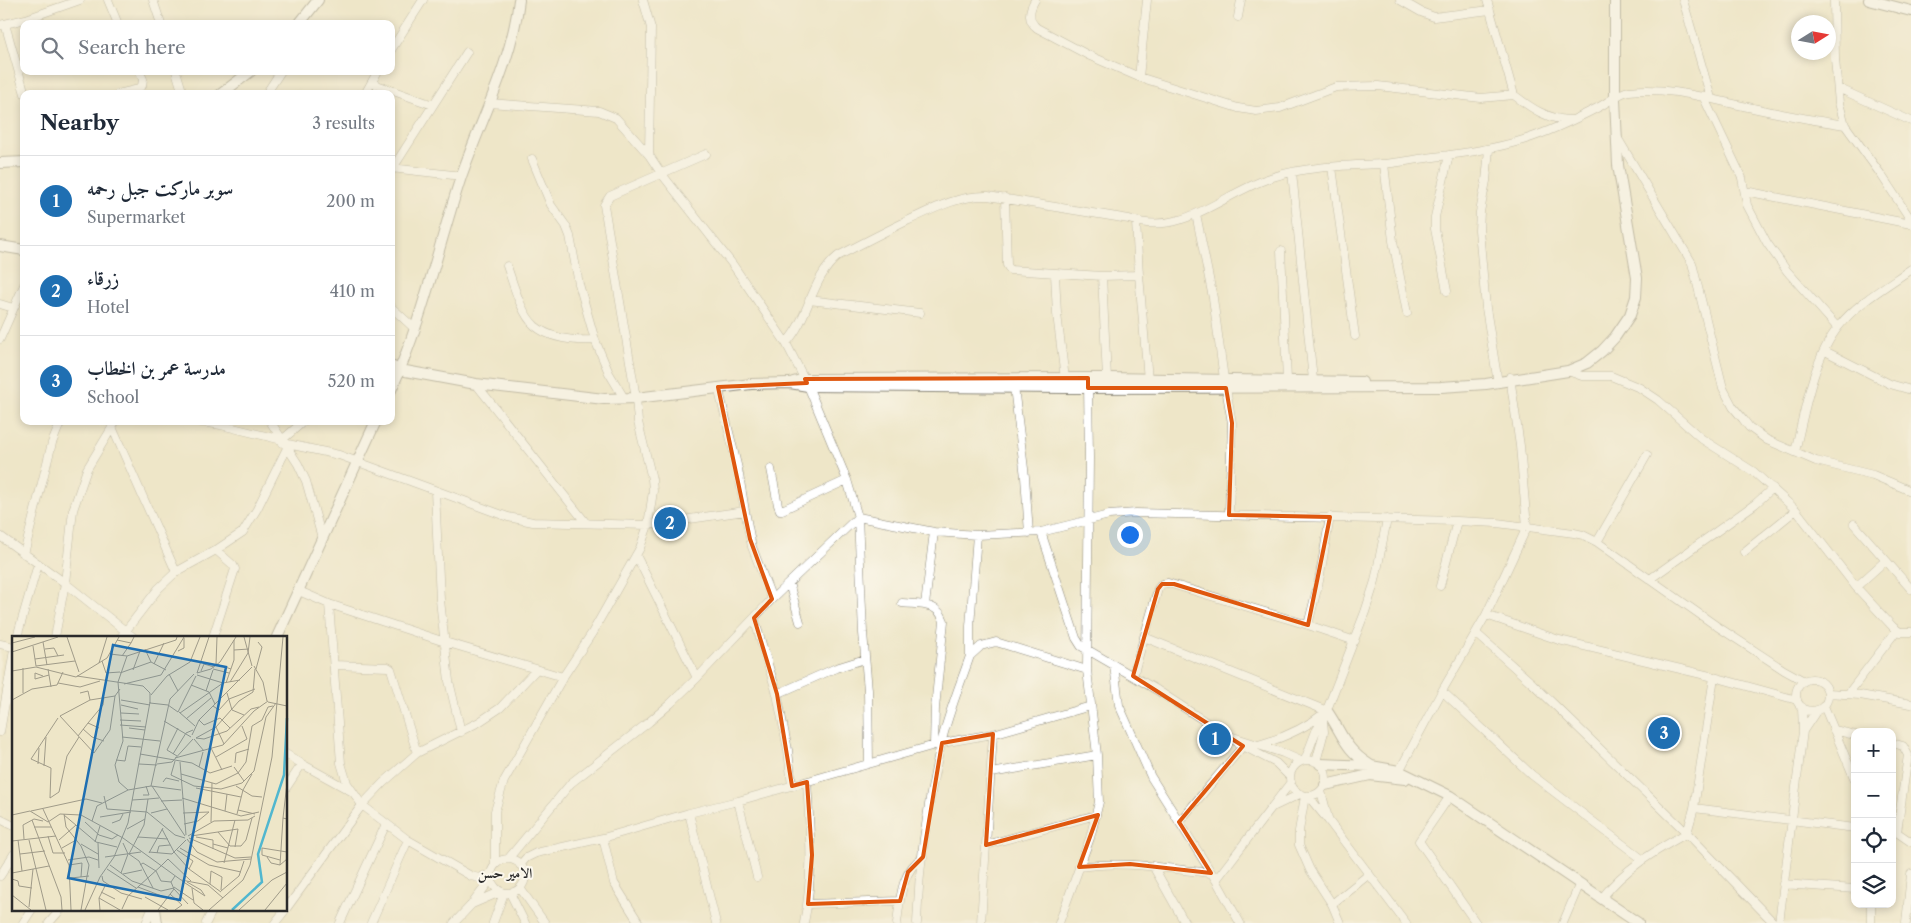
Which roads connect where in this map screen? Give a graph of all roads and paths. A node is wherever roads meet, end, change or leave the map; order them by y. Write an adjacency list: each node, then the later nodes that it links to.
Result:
1 (80, 0): 20 (street)
2 (108, 0): 21 (street)
3 (153, 0): 22 (street)
4 (422, 0): 26 (street)
5 (518, 0): 48 (street)
6 (643, 0): 55 (street)
7 (1035, 0): 33 (street)
8 (1147, 0): 33 (street)
9 (1241, 0): 19 (street)
10 (1400, 0): 17 (street)
11 (1486, 0): 17 (street)
12 (1615, 0): 46 (street)
13 (1683, 0): 45 (street)
14 (1834, 0): 35 (street)
15 (1869, 0): 18 (street)
16 (315, 1): 23 (street)
17 (1490, 10): 44 (street)
18 (1911, 11)
19 (1238, 17)
20 (22, 20)
21 (116, 20)
22 (160, 20)
23 (302, 20)
24 (20, 21): 25 (street)
25 (3, 25): 36 (street)
26 (395, 44)
27 (467, 52): 47 (street)
28 (141, 75): 37 (street)
29 (177, 75): 38 (street)
30 (246, 75): 39 (street)
31 (278, 75): 40 (street)
32 (376, 75): 34 (street)
33 (1139, 78): 44 (street)
34 (371, 83): 41 (street); 42 (street)
35 (1838, 88): 50 (street); 51 (street)
36 (24, 90)
37 (136, 90)
38 (182, 90)
39 (226, 90)
40 (269, 90)
41 (367, 90)
42 (391, 90)
43 (395, 91): 47 (street)
44 (1514, 95): 49 (street)
45 (1707, 97): 46 (street); 51 (street); 67 (street)
46 (1615, 99): 49 (street); 52 (street)
47 (432, 104): 60 (street)
48 (489, 104): 55 (street); 66 (street)
49 (1573, 120): 53 (street)
50 (1911, 121)
51 (1845, 125): 71 (street)
52 (1617, 136): 96 (street); 121 (street)
53 (1489, 149): 56 (street); 102 (street)
54 (706, 154): 65 (street)
55 (649, 155): 65 (street)
56 (1449, 155): 61 (street); 80 (street)
57 (532, 159): 92 (street)
58 (20, 162): 59 (street)
59 (0, 163)
60 (395, 164)
61 (1384, 164): 62 (street); 87 (street)
62 (1332, 167): 64 (street); 90 (street)
63 (395, 169): 66 (street)
64 (1292, 172): 69 (street); 107 (street)
65 (661, 173): 93 (street); 112 (street)
66 (462, 176): 89 (street)
67 (1745, 191): 71 (street); 88 (street)
68 (1005, 198): 70 (street); 77 (street); 82 (street)
69 (1196, 214): 70 (street); 106 (street)
70 (1136, 222): 78 (street)
71 (1911, 222)
72 (0, 246): 73 (street)
73 (20, 249)
74 (1281, 251): 101 (street)
75 (507, 266): 92 (street)
76 (1911, 269): 88 (street)
77 (1055, 274): 79 (street); 99 (street)
78 (1140, 275): 79 (street); 100 (street)
79 (1102, 276): 97 (street)
80 (1446, 292)
81 (20, 293): 84 (street)
82 (810, 300): 86 (street); 93 (street)
83 (0, 304): 84 (street)
84 (13, 308): 91 (street)
85 (395, 311): 89 (street)
86 (920, 312)
87 (1407, 313)
88 (1837, 327): 94 (street)
89 (415, 329): 95 (street)
90 (1355, 336)
91 (0, 340)
92 (595, 340): 111 (street)
93 (786, 343): 103 (street)
94 (1825, 351): 110 (street); 121 (street)
95 (396, 368): 105 (street)
96 (1568, 371): 98 (street); 126 (street)
97 (1107, 378): 100 (street); 104 (street)
98 (1513, 378): 102 (street); 140 (street)
99 (1065, 379): 103 (street); 104 (street)
100 (1148, 380): 106 (street)
101 (1287, 380): 106 (street); 107 (street)
102 (1498, 380): 107 (street)
103 (806, 382): 108 (street); 109 (street); 125 (street)
104 (1088, 383): 106 (street); 109 (street); 135 (street)
105 (476, 384): 111 (street); 137 (street)
106 (1225, 384): 107 (street); 131 (street)
107 (1313, 384)
108 (718, 387): 112 (street); 130 (street)
109 (1014, 387): 143 (street)
110 (1911, 390)
111 (624, 398): 112 (street)
112 (636, 398): 139 (street)
113 (59, 425): 150 (street)
114 (113, 425): 156 (street)
115 (114, 425): 154 (street)
116 (222, 425): 120 (street)
117 (272, 425): 120 (street)
118 (301, 425): 120 (street)
119 (374, 425): 123 (street)
120 (284, 444): 123 (street); 146 (street); 148 (street)
121 (1795, 452): 128 (street)
122 (1647, 455): 147 (street)
123 (356, 462): 127 (street); 146 (street)
124 (771, 469): 125 (street)
125 (847, 480): 132 (street)
126 (1774, 488): 129 (street); 155 (street)
127 (435, 491): 137 (street); 180 (street)
128 (1911, 491)
129 (1796, 510): 149 (street); 159 (street)
130 (745, 511): 139 (street); 162 (street)
131 (1229, 515): 133 (street); 135 (street)
132 (858, 517): 141 (street); 157 (street); 183 (street)
133 (1330, 517): 134 (street); 169 (street)
134 (1387, 518): 136 (street); 179 (street)
135 (1089, 519): 142 (street); 181 (street)
136 (1457, 521): 140 (street); 158 (street)
137 (586, 523): 139 (street)
138 (1854, 524): 152 (street)
139 (648, 525): 151 (street)
140 (1527, 527): 147 (street); 166 (street)
141 (934, 532): 144 (street); 165 (street)
142 (1041, 532): 143 (street); 181 (street)
143 (1029, 533): 144 (street)
144 (977, 535): 182 (street)
145 (0, 536): 150 (street)
146 (322, 538): 161 (street)
147 (1597, 542): 155 (street)
148 (216, 550): 154 (street); 176 (street)
149 (1744, 552)
150 (24, 554): 153 (street)
151 (636, 554): 191 (street); 193 (street)
152 (1885, 561): 159 (street); 160 (street)
153 (38, 564): 156 (street); 174 (street)
154 (176, 572): 173 (street)
155 (1650, 579): 189 (street)
156 (65, 583): 173 (street); 175 (street)
157 (789, 583): 162 (street); 168 (street)
158 (1440, 586)
159 (1856, 587): 170 (street)
160 (1910, 589)
161 (299, 591): 164 (street); 177 (street)
162 (772, 599): 167 (street)
163 (902, 603): 165 (street)
164 (329, 604): 180 (street); 185 (street)
165 (925, 605): 213 (street)
166 (1486, 615): 172 (street); 192 (street)
167 (754, 618): 193 (street); 198 (street)
168 (800, 622)
169 (1308, 625): 178 (street); 179 (street)
170 (1897, 630): 171 (street); 199 (street)
171 (1911, 632)
172 (1477, 634): 196 (street); 251 (street)
173 (126, 635)
174 (17, 636)
175 (55, 636)
176 (212, 636)
177 (277, 636)
178 (1144, 637): 190 (street); 205 (street)
179 (1355, 641): 205 (street)
180 (445, 642): 187 (street); 209 (street)
181 (1087, 651): 186 (street); 188 (street)
182 (970, 656): 188 (street); 213 (street)
183 (865, 659): 198 (street); 221 (street)
184 (12, 660): 208 (street)
185 (334, 665): 217 (street); 233 (street)
186 (1114, 665): 190 (street); 245 (street)
187 (536, 670): 191 (street); 209 (street)
188 (1087, 670): 202 (street)
189 (1784, 670): 194 (street); 195 (street)
190 (1133, 676): 212 (street)
191 (563, 677): 260 (street)
192 (1714, 677): 200 (street); 239 (street)
193 (697, 678): 258 (street)
194 (1804, 680): 195 (street); 197 (street)
195 (1798, 688): 200 (street)
196 (1442, 691): 227 (street); 259 (street)
197 (1828, 693): 199 (street); 204 (street)
198 (777, 694): 231 (street)
199 (1848, 694): 201 (street)
200 (1797, 700): 203 (street)
201 (1911, 704)
202 (1091, 706): 210 (street); 219 (street)
203 (1802, 707): 204 (street); 207 (street)
204 (1820, 708): 206 (street); 207 (street)
205 (1325, 716): 214 (street); 220 (street); 222 (street); 224 (street)
206 (1834, 730): 211 (street); 226 (street)
207 (1803, 731): 244 (street)
208 (0, 732)
209 (461, 732): 217 (street)
210 (994, 734): 213 (street); 225 (street)
211 (1851, 734)
212 (1226, 736): 214 (street); 216 (street)
213 (938, 744): 221 (street); 257 (street)
214 (1258, 744): 220 (street)
215 (1896, 744): 248 (street)
216 (1243, 746): 228 (street); 245 (street)
217 (417, 753): 237 (street)
218 (288, 755): 223 (street)
219 (1097, 755): 225 (street); 241 (street)
220 (1303, 761): 222 (street); 228 (street)
221 (869, 762): 229 (street)
222 (1318, 763): 224 (street); 232 (street)
223 (302, 764): 230 (street); 233 (street)
224 (1371, 766): 227 (street)
225 (991, 773): 255 (street)
226 (1852, 773)
227 (1397, 774): 232 (street); 235 (street)
228 (1290, 780): 234 (street); 238 (street)
229 (807, 782): 231 (street); 279 (street)
230 (288, 785)
231 (792, 786): 236 (street)
232 (1323, 788): 234 (street); 243 (street)
233 (352, 791): 237 (street)
234 (1304, 795): 238 (street); 243 (street); 280 (street)
235 (1450, 796): 271 (street); 313 (street)
236 (738, 801): 240 (street); 269 (street)
237 (362, 805): 246 (street); 281 (street)
238 (1274, 806): 270 (street)
239 (1694, 808): 244 (street); 251 (street)
240 (689, 813): 252 (street); 303 (street)
241 (1096, 815): 255 (street); 263 (street)
242 (0, 819): 247 (street)
243 (1328, 820): 266 (street)
244 (1791, 821): 249 (street); 272 (street)
245 (1179, 822): 264 (street)
246 (386, 824): 253 (street); 296 (street)
247 (12, 825)
248 (1896, 825)
249 (1851, 828)
250 (1896, 832): 254 (street)
251 (1687, 833): 259 (street); 316 (street)
252 (603, 838): 261 (street); 302 (street)
253 (408, 840): 268 (street); 297 (street)
254 (1911, 842)
255 (986, 845): 307 (street)
256 (12, 857): 267 (street)
257 (923, 857): 277 (street); 306 (street)
258 (508, 859): 260 (street); 261 (street)
259 (1642, 859): 276 (street)
260 (495, 864): 268 (street)
261 (520, 865): 273 (street)
262 (1153, 866): 263 (street); 264 (street); 309 (street)
263 (1079, 868): 308 (street)
264 (1211, 873): 270 (street)
265 (1911, 874): 319 (street)
266 (1368, 875): 280 (street); 312 (street)
267 (0, 876)
268 (490, 876): 275 (street); 278 (street)
269 (757, 877)
270 (1216, 880): 310 (street)
271 (1580, 883): 276 (street); 314 (street)
272 (1783, 884): 274 (street); 317 (street)
273 (520, 888): 275 (street); 289 (street)
274 (1851, 890)
275 (505, 893): 278 (street); 299 (street); 300 (street)
276 (1602, 898): 315 (street)
277 (900, 901): 279 (street); 305 (street)
278 (472, 904): 298 (street)
279 (808, 904): 304 (street)
280 (1332, 904): 311 (street)
281 (288, 906)
282 (1871, 908): 318 (street)
283 (31, 910): 290 (street)
284 (60, 910): 291 (street)
285 (152, 910): 292 (street)
286 (153, 910): 293 (street)
287 (212, 910): 294 (street)
288 (285, 910): 295 (street)
289 (537, 914): 300 (street); 301 (street)
290 (22, 923)
291 (49, 923)
292 (146, 923)
293 (156, 923)
294 (206, 923)
295 (275, 923)
296 (340, 923)
297 (371, 923)
298 (454, 923)
299 (493, 923)
300 (527, 923)
301 (545, 923)
302 (638, 923)
303 (716, 923)
304 (804, 923)
305 (897, 923)
306 (917, 923)
307 (981, 923)
308 (1059, 923)
309 (1185, 923)
310 (1240, 923)
311 (1340, 923)
312 (1406, 923)
313 (1476, 923)
314 (1563, 923)
315 (1638, 923)
316 (1774, 923)
317 (1779, 923)
318 (1871, 923)
319 (1906, 923)

